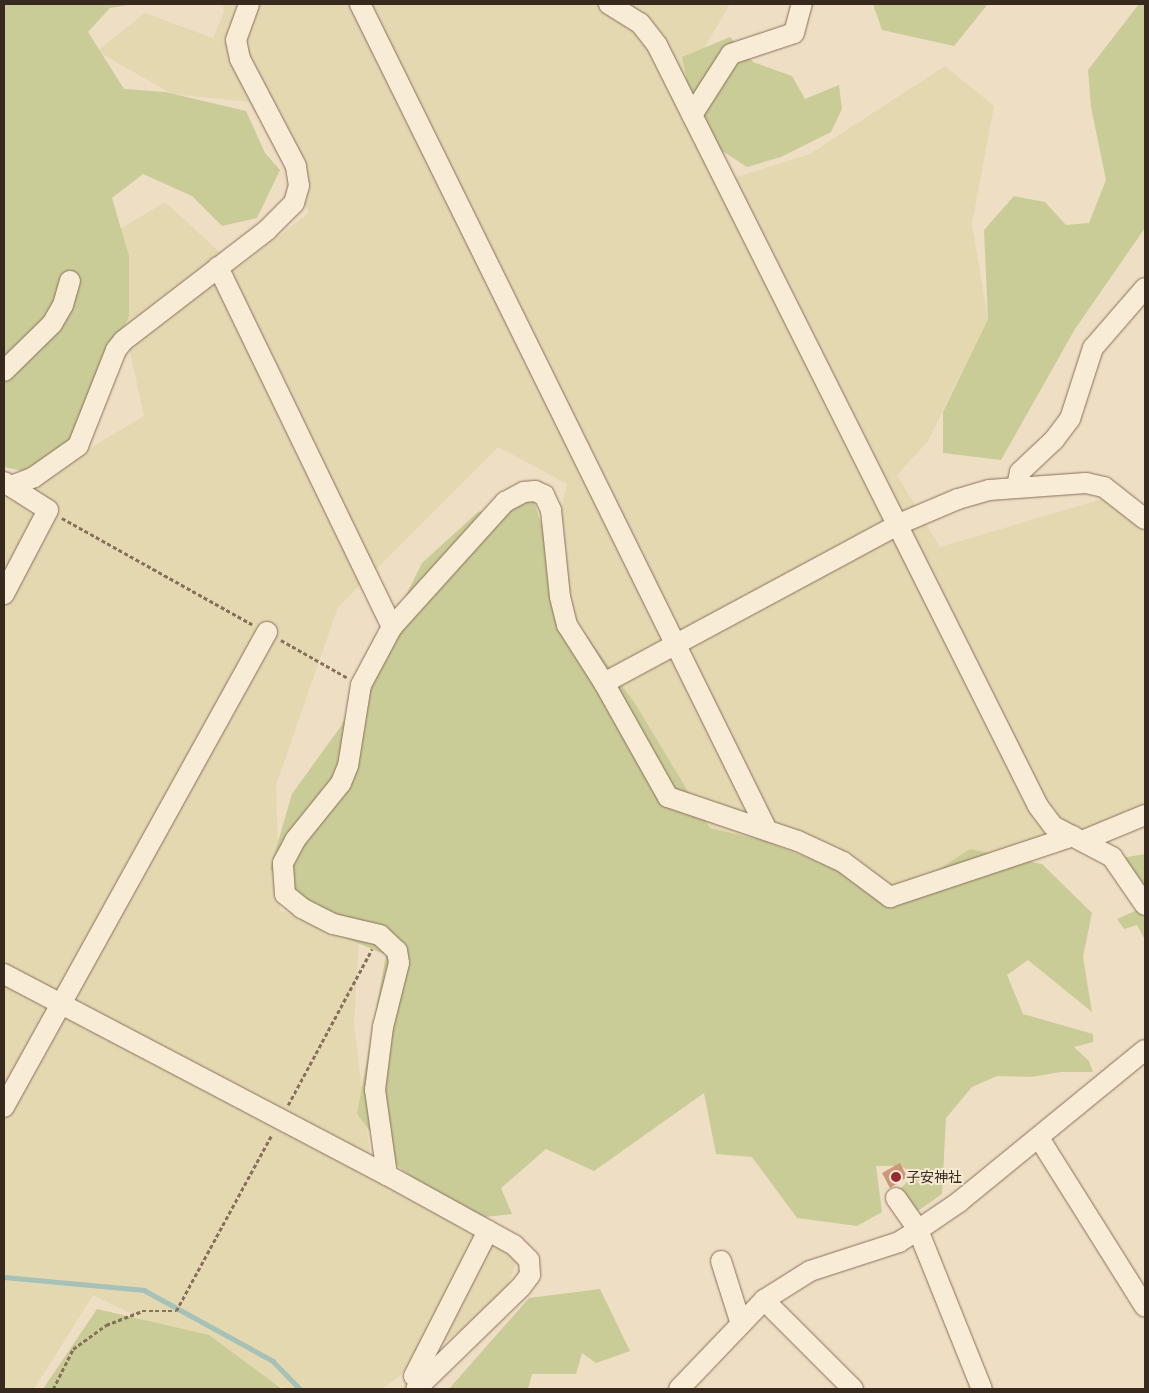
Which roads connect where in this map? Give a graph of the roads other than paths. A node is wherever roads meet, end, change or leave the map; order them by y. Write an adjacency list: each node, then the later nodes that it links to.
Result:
1 (249, 4): 6 (street)
2 (360, 4): 17 (street)
3 (609, 4): 5 (street)
4 (802, 4): 5 (street)
5 (692, 115): 13 (street)
6 (218, 267): 10 (street); 15 (street)
7 (70, 281): 9 (street)
8 (1145, 288): 11 (street)
9 (4, 371)
10 (7, 484): 14 (street)
11 (1017, 487): 12 (street); 13 (street)
12 (1145, 519)
13 (899, 524): 17 (street); 21 (street)
14 (4, 594)
15 (392, 627): 18 (street); 28 (street)
16 (267, 632): 24 (street)
17 (676, 644): 18 (street); 20 (street)
18 (604, 683): 20 (street)
19 (1145, 815): 21 (street)
20 (766, 830): 21 (street)
21 (1077, 839): 22 (street)
22 (1145, 905)
23 (4, 974): 24 (street)
24 (61, 1004): 26 (street); 28 (street)
25 (1145, 1050): 27 (street)
26 (4, 1107)
27 (1039, 1138): 30 (street); 34 (street)
28 (387, 1175): 31 (street)
29 (896, 1198): 30 (street)
30 (918, 1230): 33 (street); 39 (street)
31 (488, 1231): 36 (street); 36 (street)
32 (721, 1262): 35 (street)
33 (764, 1300): 35 (street); 38 (street)
34 (1145, 1307)
35 (741, 1324): 37 (street)
36 (418, 1386)
37 (679, 1389)
38 (853, 1389)
39 (982, 1389)

